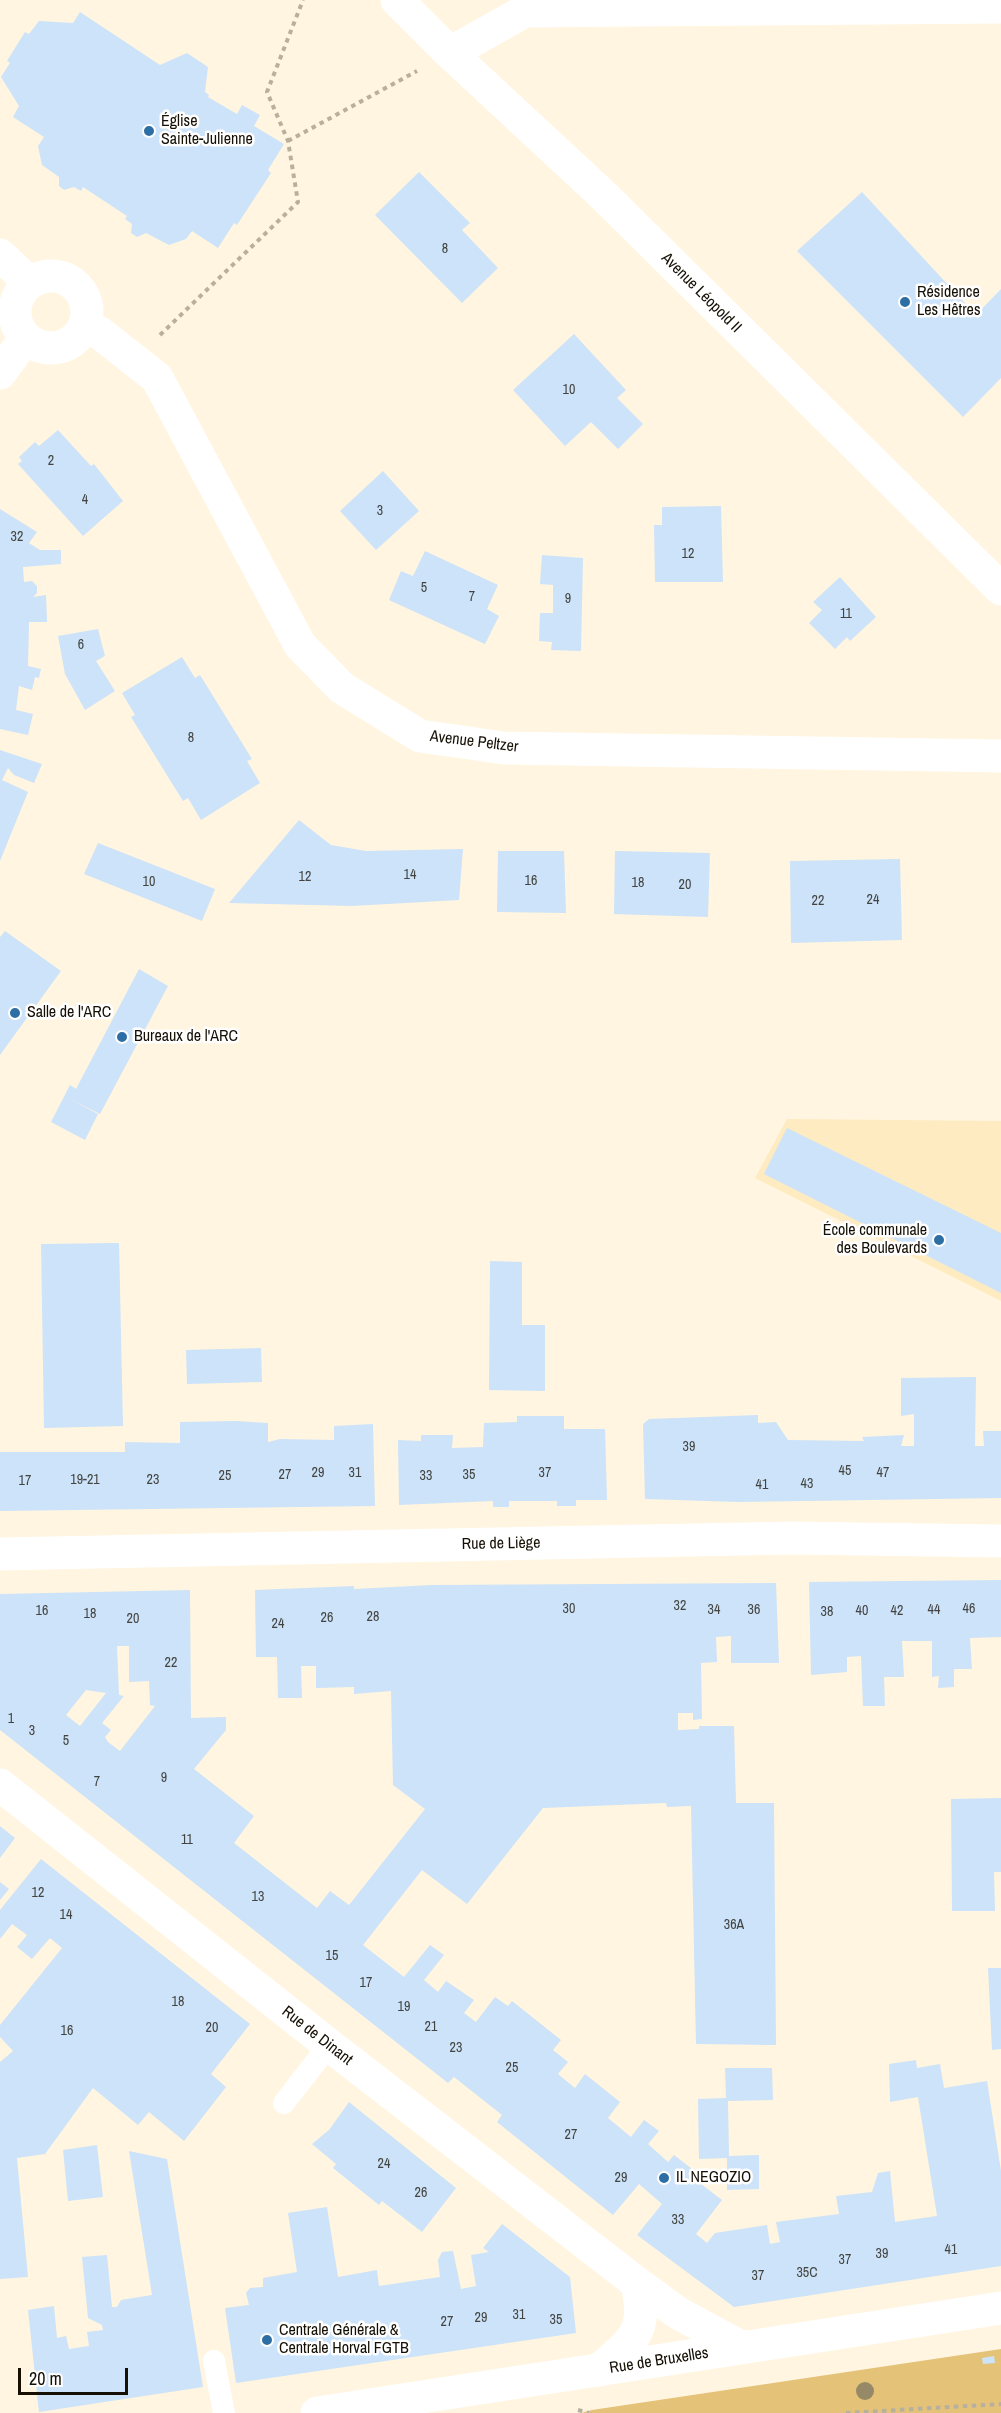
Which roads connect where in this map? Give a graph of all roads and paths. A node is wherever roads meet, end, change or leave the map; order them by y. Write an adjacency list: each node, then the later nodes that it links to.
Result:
1 (303, 0): 5 (path)
2 (397, 0): 4 (street, Avenue Léopold II)
3 (1001, 7): 4 (street)
4 (450, 53): 5 (path); 12 (street, Avenue Léopold II)
5 (288, 141): 10 (path)
6 (0, 255): 7 (street)
7 (30, 283): 8 (street); 9 (street)
8 (84, 327): 9 (street); 10 (street, Avenue Peltzer)
9 (26, 338): 11 (street)
10 (136, 359): 13 (street, Avenue Peltzer)
11 (0, 373)
12 (1001, 589)
13 (1001, 756)
14 (1001, 1541): 15 (street, Rue de Liège)
15 (0, 1554)
16 (0, 1785): 17 (street, Rue de Dinant)
17 (329, 2045): 18 (lane); 19 (street, Rue de Dinant)
18 (284, 2103)
19 (637, 2283): 21 (street, Rue de Dinant); 23 (street)
20 (1001, 2308): 21 (street, Rue de Bruxelles)
21 (741, 2347): 23 (street, Rue de Bruxelles)
22 (214, 2361): 26 (lane)
23 (599, 2370): 27 (street, Rue de Bruxelles)
24 (1001, 2404): 29 (path)
25 (577, 2410): 28 (path)
26 (224, 2413)
27 (317, 2413)
28 (589, 2413)
29 (846, 2413)

